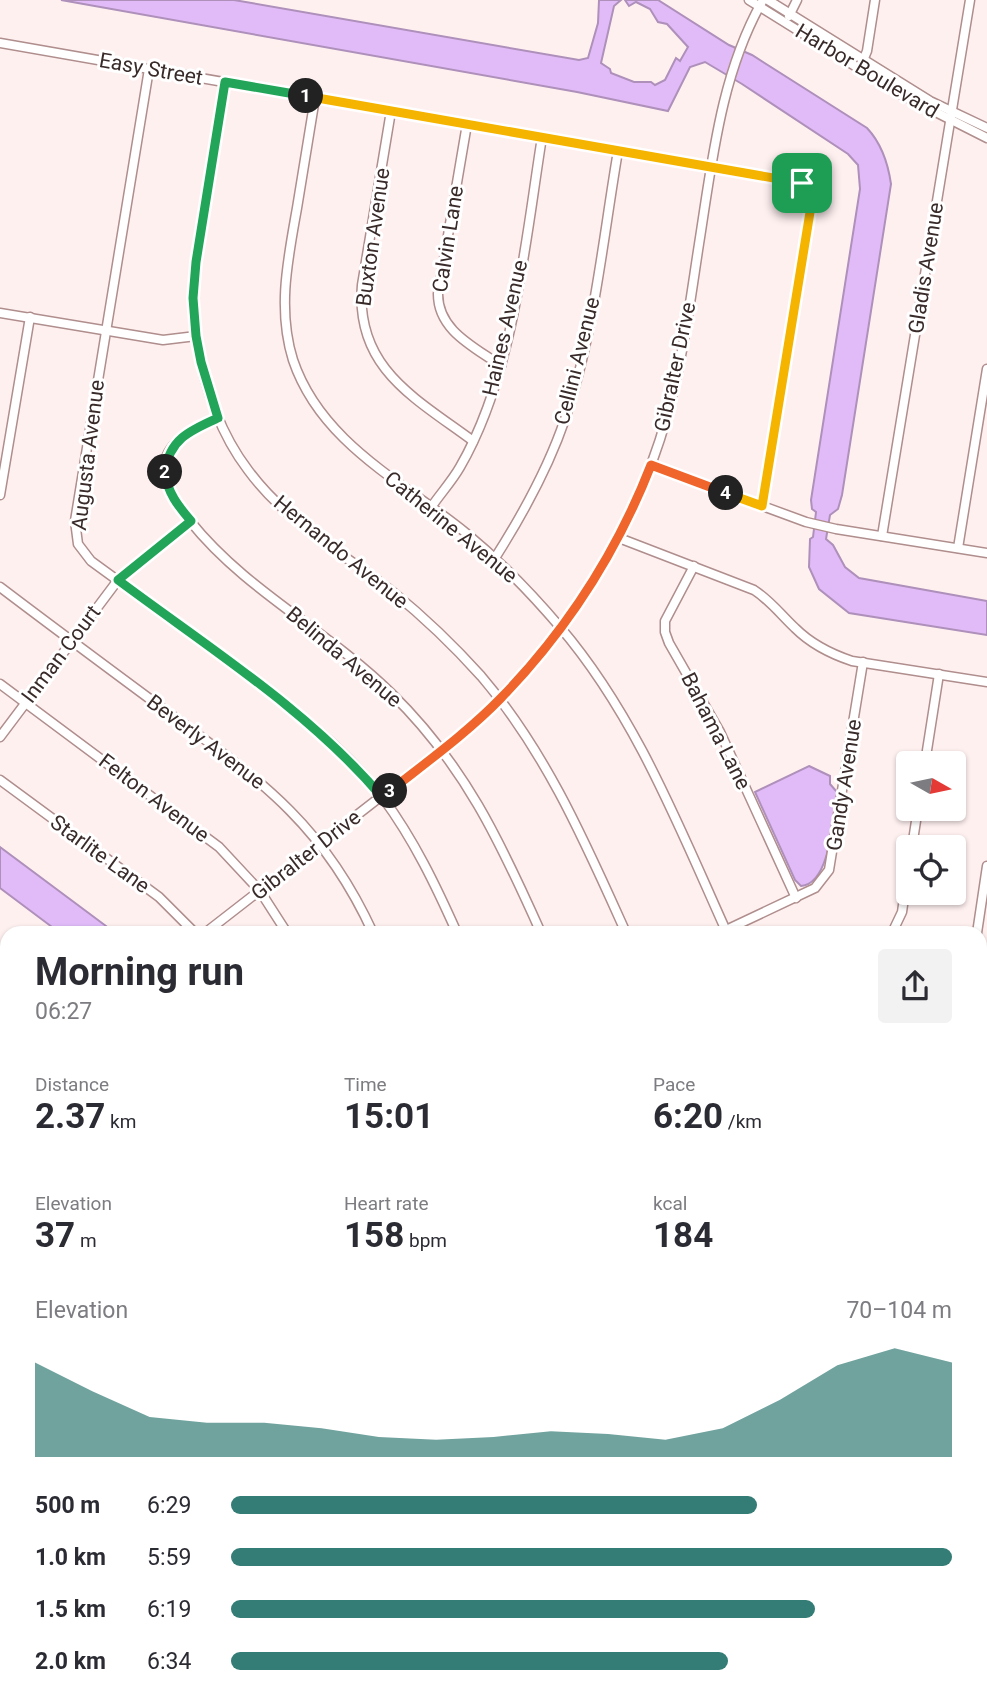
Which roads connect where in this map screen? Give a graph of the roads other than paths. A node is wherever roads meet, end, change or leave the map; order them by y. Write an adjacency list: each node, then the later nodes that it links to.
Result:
1 (749, 0): 5 (street, Harbor Boulevard)
2 (797, 0): 6 (street)
3 (875, 0): 8 (street)
4 (970, 0): 14 (street, Gladis Avenue)
5 (764, 2): 6 (street, Harbor Boulevard); 20 (street, Gibralter Drive)
6 (788, 18): 8 (street, Harbor Boulevard); 10 (street, Harbor Boulevard)
7 (0, 43): 9 (street, Easy Street)
8 (863, 60): 10 (street); 14 (street, Harbor Boulevard)
9 (149, 69): 11 (street, Easy Street); 23 (street, Augusta Avenue)
10 (861, 69): 14 (street, Harbor Boulevard)
11 (225, 82): 12 (street, Easy Street); 24 (street, Hernando Avenue)
12 (315, 98): 13 (street, Easy Street); 31 (street, Catherine Avenue)
13 (391, 111): 15 (street, Easy Street); 28 (street, Buxton Avenue)
14 (951, 117): 16 (street, Harbor Boulevard); 18 (street, Harbor Boulevard); 34 (street, Gladis Avenue)
15 (467, 124): 17 (street, Easy Street); 25 (street, Calvin Lane)
16 (987, 128)
17 (542, 137): 19 (street, Easy Street); 25 (street, Haines Avenue)
18 (987, 138)
19 (618, 150): 20 (street, Easy Street); 38 (street, Cellini Avenue)
20 (712, 167): 29 (street, Gibralter Drive); 32 (street, Easy Street)
21 (0, 313): 22 (street)
22 (30, 317): 23 (street); 30 (street)
23 (106, 330): 24 (street); 40 (street, Augusta Avenue)
24 (196, 336): 27 (street, Hernando Avenue)
25 (501, 366): 28 (street, Haines Avenue)
26 (987, 369): 36 (street)
27 (218, 418): 33 (street, Belinda Avenue); 48 (street, Hernando Avenue)
28 (473, 441): 31 (street, Haines Avenue)
29 (651, 465): 32 (street); 35 (street, Gibralter Drive)
30 (0, 495)
31 (432, 506): 38 (street, Catherine Avenue)
32 (762, 506): 34 (street)
33 (191, 521): 40 (street, Inman Court); 51 (street, Belinda Avenue)
34 (882, 536): 36 (street)
35 (619, 538): 39 (street); 42 (street, Gibralter Drive)
36 (958, 548): 37 (street)
37 (987, 553)
38 (495, 558): 42 (street, Catherine Avenue)
39 (694, 566): 44 (street); 58 (street, Bahama Lane)
40 (118, 580): 43 (street, Inman Court); 54 (street, Augusta Avenue)
41 (0, 587): 43 (street, Beverly Avenue)
42 (561, 628): 48 (street, Gibralter Drive); 67 (street, Catherine Avenue)
43 (71, 641): 49 (street, Inman Court); 55 (street, Beverly Avenue)
44 (863, 662): 45 (street); 58 (street, Gandy Avenue)
45 (939, 674): 46 (street); 52 (street)
46 (987, 682)
47 (0, 684): 49 (street, Felton Avenue)
48 (500, 699): 51 (street, Gibralter Drive); 66 (street, Hernando Avenue)
49 (25, 703): 50 (street, Inman Court); 57 (street, Felton Avenue)
50 (0, 737)
51 (442, 750): 54 (street, Gibralter Drive); 65 (street, Belinda Avenue)
52 (927, 751)
53 (0, 780): 60 (street, Starlite Lane)
54 (382, 797): 55 (street, Gibralter Drive); 64 (street, Augusta Avenue)
55 (321, 844): 57 (street, Gibralter Drive); 63 (street, Beverly Avenue)
56 (987, 866): 70 (street)
57 (260, 891): 61 (street, Gibralter Drive); 62 (street, Felton Avenue)
58 (796, 898): 68 (street, Gandy Avenue)
59 (903, 905): 69 (street)
60 (188, 926)
61 (214, 926)
62 (282, 926)
63 (370, 926)
64 (454, 926)
65 (538, 926)
66 (623, 926)
67 (725, 926)
68 (737, 926)
69 (895, 926)
70 (978, 926)

